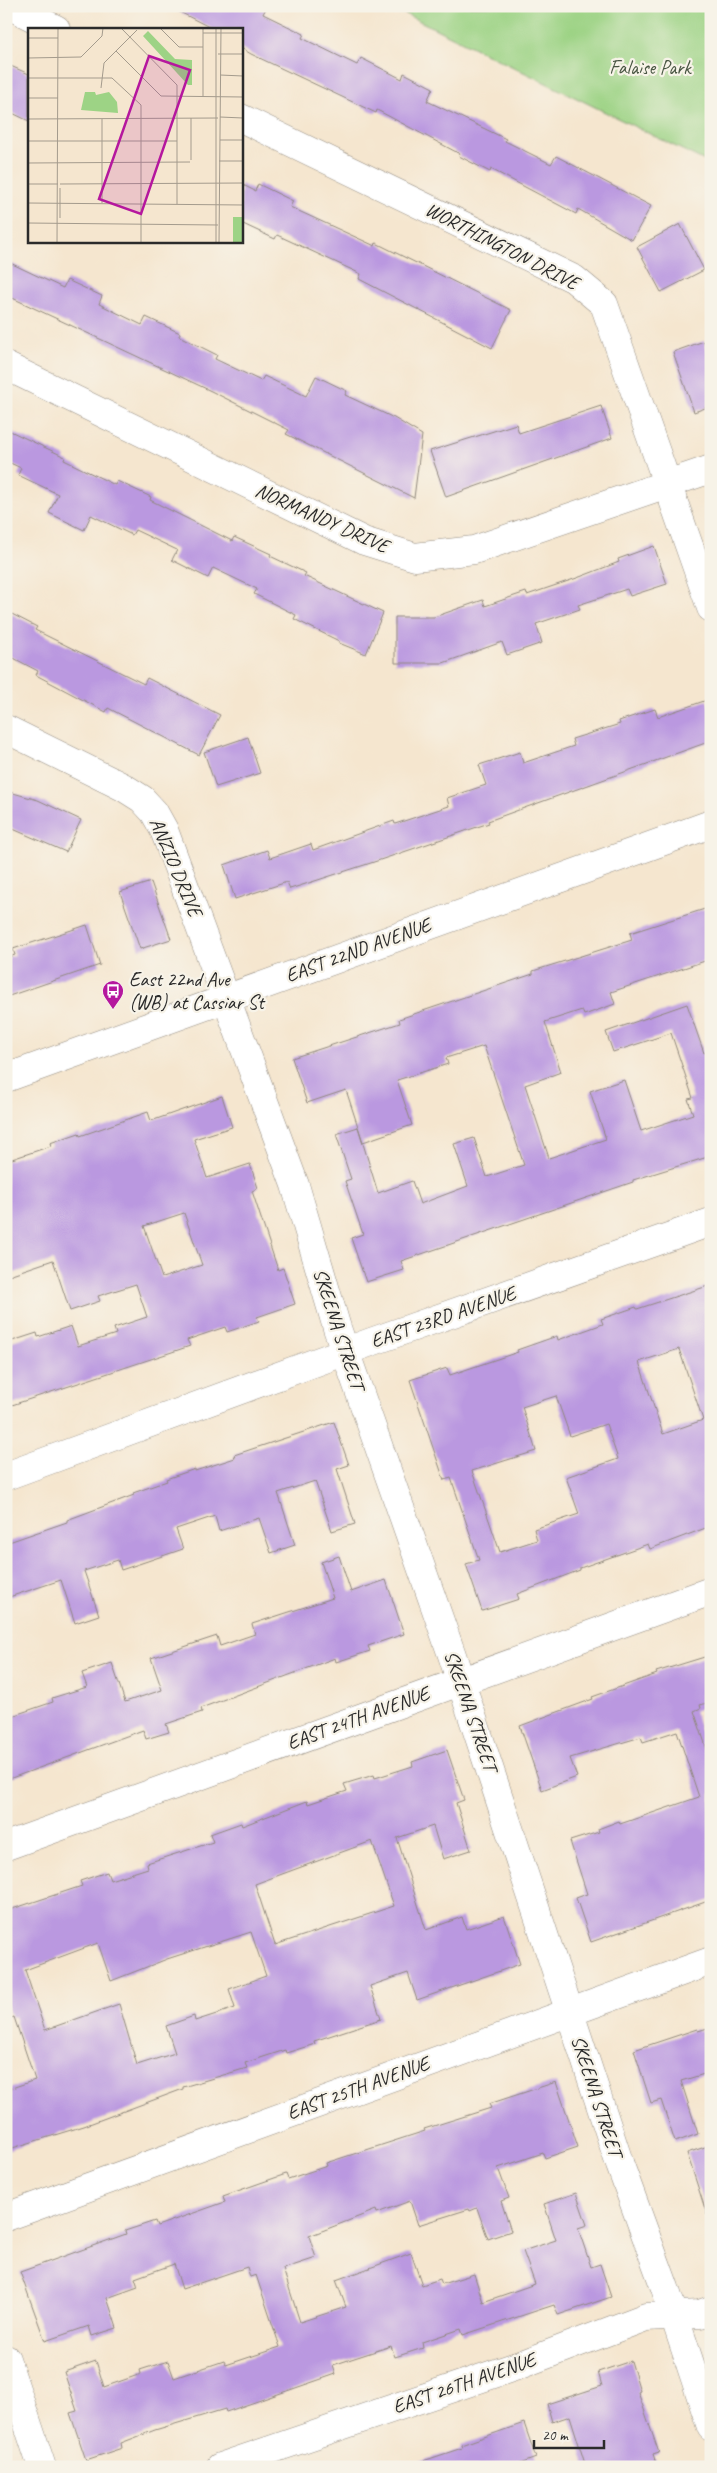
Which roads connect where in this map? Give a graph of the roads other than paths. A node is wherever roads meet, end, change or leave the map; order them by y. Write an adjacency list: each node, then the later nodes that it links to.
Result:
1 (10, 6): 2 (street)
2 (54, 28)
3 (242, 118): 6 (street, WORTHINGTON DRIVE)
4 (6, 366): 6 (street, NORMANDY DRIVE)
5 (711, 469): 6 (street, NORMANDY DRIVE)
6 (667, 484): 7 (street, WORTHINGTON DRIVE)
7 (711, 608)
8 (6, 729): 10 (street, ANZIO DRIVE)
9 (711, 824): 10 (street, EAST 22ND AVENUE)
10 (227, 998): 11 (street, EAST 22ND AVENUE); 13 (street, SKEENA STREET)
11 (6, 1078)
12 (711, 1222): 13 (street, EAST 23RD AVENUE)
13 (345, 1352): 14 (street, EAST 23RD AVENUE); 16 (street, SKEENA STREET)
14 (6, 1476)
15 (711, 1590): 16 (street, EAST 24TH AVENUE)
16 (460, 1681): 17 (street, EAST 24TH AVENUE); 19 (street, SKEENA STREET)
17 (6, 1846)
18 (711, 1960): 19 (street, EAST 25TH AVENUE)
19 (569, 2011): 20 (street, EAST 25TH AVENUE); 22 (street, SKEENA STREET)
20 (6, 2217)
21 (711, 2310): 22 (street, EAST 26TH AVENUE)
22 (674, 2316): 24 (street, SKEENA STREET); 26 (street, EAST 26TH AVENUE)
23 (6, 2359): 25 (street)
24 (711, 2427)
25 (42, 2467)
26 (220, 2467)

